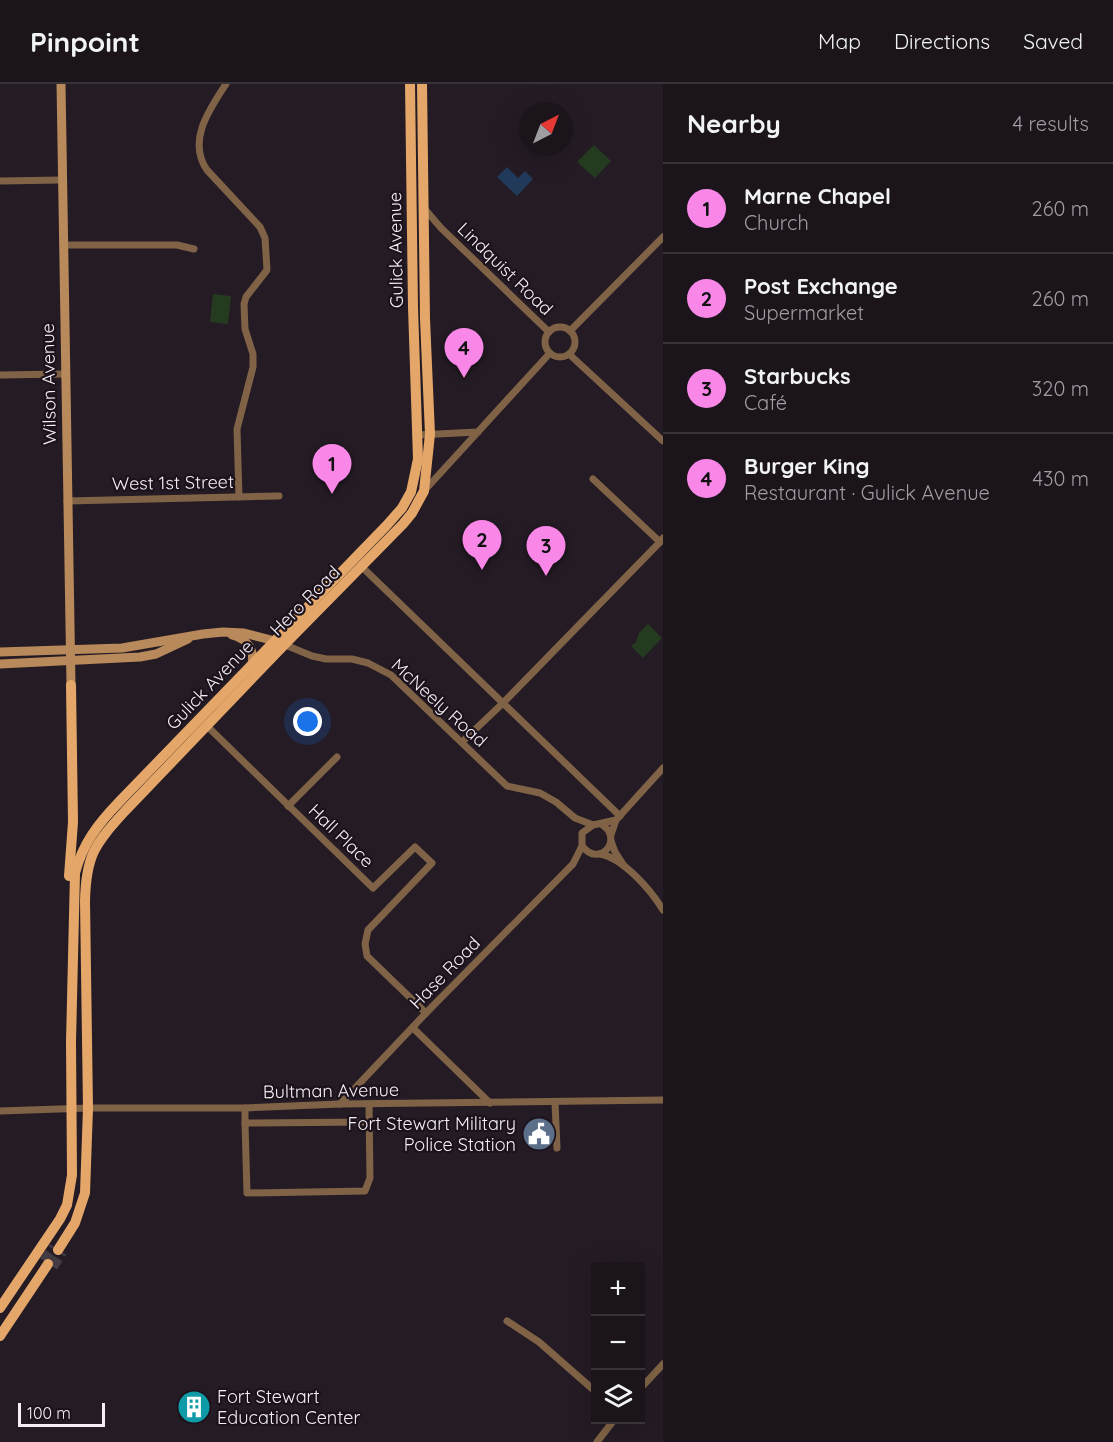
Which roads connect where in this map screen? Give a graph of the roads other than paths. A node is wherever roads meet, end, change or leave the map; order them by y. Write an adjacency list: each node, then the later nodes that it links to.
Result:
1 (61, 84): 5 (street, Wilson Avenue)
2 (226, 84): 26 (street)
3 (410, 84): 21 (main road, Gulick Avenue)
4 (422, 84): 7 (main road, Gulick Avenue)
5 (61, 180): 6 (street); 11 (street, Wilson Avenue)
6 (0, 181)
7 (423, 207): 8 (street, Lindquist Road); 9 (main road, Gulick Avenue)
8 (441, 228): 9 (street, Lindquist Road); 13 (street, Lindquist Road)
9 (424, 233): 20 (main road, Gulick Avenue)
10 (663, 237): 14 (street)
11 (64, 245): 12 (street); 17 (street, Wilson Avenue)
12 (194, 249)
13 (549, 332): 14 (street); 15 (street)
14 (570, 332): 16 (street)
15 (550, 353): 16 (street); 19 (street)
16 (569, 354): 22 (street)
17 (65, 374): 18 (street); 27 (street, Wilson Avenue)
18 (0, 375)
19 (478, 432): 20 (street); 24 (street)
20 (430, 434): 21 (street); 24 (main road, Gulick Avenue)
21 (418, 435): 32 (main road, Gulick Avenue)
22 (663, 441)
23 (593, 479): 28 (street)
24 (424, 491): 29 (main road, Hero Road)
25 (279, 496): 26 (street, West 1st Street)
26 (239, 497): 27 (street, West 1st Street)
27 (67, 501): 33 (street, Wilson Avenue)
28 (661, 540): 39 (street)
29 (362, 567): 32 (main road, Hero Road); 39 (street)
30 (224, 632): 31 (street); 32 (street); 37 (street)
31 (196, 636): 33 (street); 35 (street)
32 (280, 643): 37 (main road, Gulick Avenue); 40 (main road, Hero Road); 41 (street, McNeely Road)
33 (70, 650): 34 (street); 35 (street, Wilson Avenue)
34 (0, 652)
35 (70, 661): 36 (street); 38 (street, Wilson Avenue)
36 (0, 664)
37 (252, 665): 55 (main road, Gulick Avenue)
38 (71, 684): 55 (main road)
39 (503, 703): 41 (street); 46 (street)
40 (207, 726): 44 (street, Hall Place); 64 (main road, Hero Road)
41 (462, 742): 45 (street, McNeely Road)
42 (337, 757): 44 (street)
43 (663, 768): 46 (street)
44 (288, 806): 56 (street, Hall Place)
45 (570, 814): 47 (street, McNeely Road); 48 (street)
46 (618, 818): 47 (street); 49 (street)
47 (597, 825): 48 (street); 49 (street)
48 (581, 837): 50 (street)
49 (611, 838): 51 (street); 53 (street)
50 (582, 846): 51 (street); 52 (street)
51 (597, 855): 52 (street); 53 (street)
52 (573, 864): 56 (street, Hase Road)
53 (626, 868): 54 (street)
54 (663, 910)
55 (73, 941): 63 (main road, Gulick Avenue)
56 (426, 1013): 57 (street, Hase Road)
57 (413, 1028): 60 (street); 61 (street, Hase Road)
58 (663, 1100): 59 (street, Bultman Avenue)
59 (555, 1102): 60 (street, Bultman Avenue); 69 (street)
60 (490, 1103): 62 (street, Bultman Avenue)
61 (340, 1104): 62 (street, Bultman Avenue); 65 (street, Bultman Avenue)
62 (369, 1105): 67 (street)
63 (72, 1108): 64 (street, Bultman Avenue); 66 (street, Bultman Avenue); 72 (main road, Gulick Avenue)
64 (88, 1108): 65 (street, Bultman Avenue); 70 (main road, Hero Road)
65 (245, 1108): 68 (street)
66 (0, 1111)
67 (369, 1122): 68 (street); 68 (street)
68 (245, 1123)
69 (557, 1148)
70 (59, 1248)
71 (49, 1264): 74 (main road)
72 (0, 1308)
73 (507, 1321): 77 (street)
74 (0, 1336)
75 (663, 1364): 76 (street)
76 (645, 1384)
77 (591, 1388)
78 (610, 1424): 79 (street)
79 (597, 1442)

